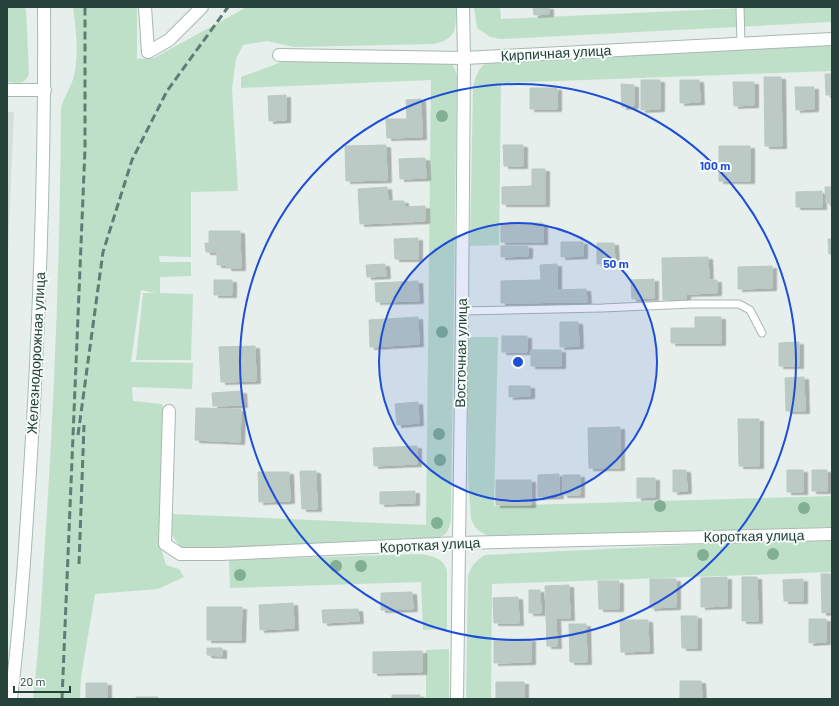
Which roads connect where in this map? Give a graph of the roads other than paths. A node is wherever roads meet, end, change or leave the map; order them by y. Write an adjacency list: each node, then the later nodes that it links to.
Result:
1 (44, 7): 11 (street, Железнодорожная улица)
2 (145, 7): 3 (street)
3 (202, 7)
4 (463, 7): 9 (street, Восточная улица)
5 (740, 7): 7 (lane)
6 (832, 39): 7 (street, Кирпичная улица)
7 (741, 43): 9 (street, Кирпичная улица)
8 (279, 55): 9 (street, Кирпичная улица)
9 (464, 58): 12 (street, Восточная улица)
10 (7, 90): 11 (street)
11 (45, 90): 17 (street, Железнодорожная улица)
12 (462, 311): 13 (lane); 16 (street, Восточная улица)
13 (762, 333)
14 (170, 411): 16 (street, Короткая улица)
15 (832, 534): 16 (street, Короткая улица)
16 (458, 543): 18 (street, Восточная улица)
17 (11, 699)
18 (457, 699)

